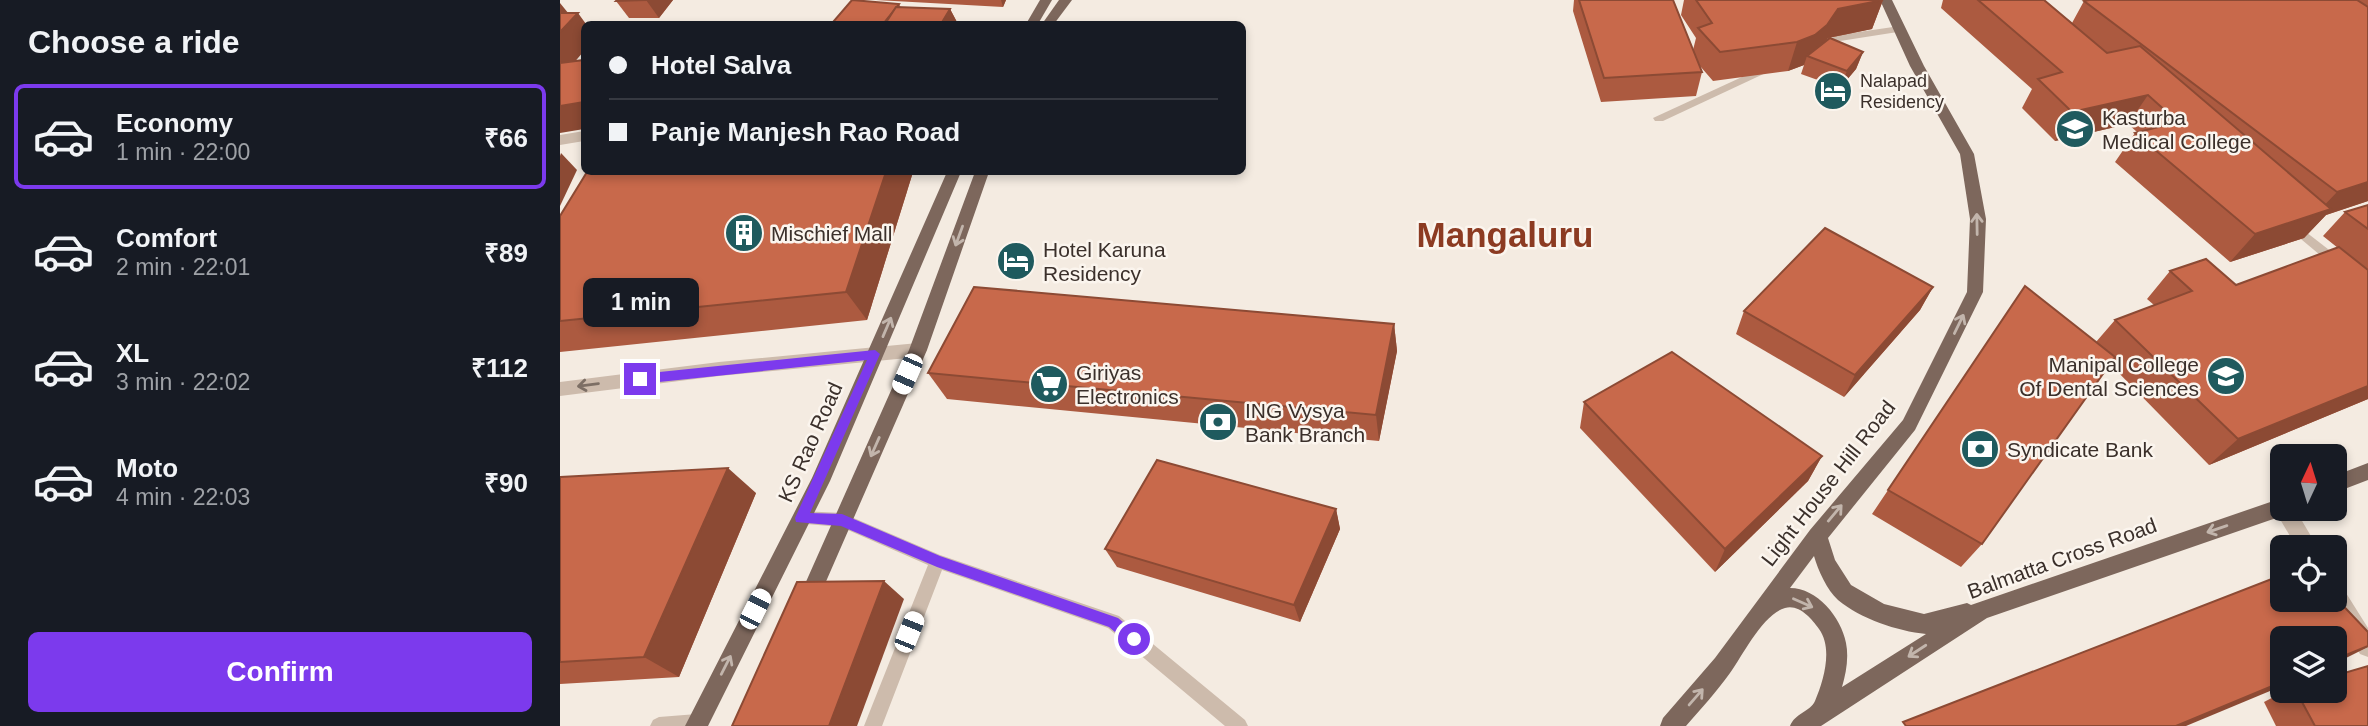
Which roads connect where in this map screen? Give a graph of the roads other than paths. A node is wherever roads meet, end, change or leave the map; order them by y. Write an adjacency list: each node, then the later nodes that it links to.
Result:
1 (1046, 0): 4 (main road)
2 (1066, 0): 5 (main road)
3 (1886, 0): 6 (main road, Light House Hill Road)
4 (1034, 21)
5 (1050, 21)
6 (1900, 29): 7 (lane); 24 (main road, Light House Hill Road, one-way to 6)
7 (1810, 49)
8 (1785, 60): 9 (lane)
9 (1659, 118)
10 (581, 136): 11 (street)
11 (560, 140)
12 (953, 175): 17 (main road, KS Rao Road, one-way to 12)
13 (981, 175): 16 (main road, one-way to 16)
14 (2285, 219): 15 (lane)
15 (2368, 287)
16 (918, 350): 17 (street); 23 (main road, one-way to 23)
17 (875, 354): 18 (street, one-way to 18); 22 (main road, KS Rao Road)
18 (560, 389)
19 (2368, 471): 20 (main road)
20 (2347, 480)
21 (2270, 512): 27 (main road, Balmatta Cross Road, one-way to 27)
22 (801, 518): 23 (lane); 32 (main road, KS Rao Road, one-way to 22)
23 (842, 520): 25 (lane); 29 (main road)
24 (1817, 536): 26 (main road, Light House Hill Road); 27 (main road)
25 (937, 561): 34 (lane); 35 (lane)
26 (1764, 606): 31 (main road, Light House Hill Road, one-way to 31); 36 (main road, Light House Hill Road, one-way to 26)
27 (1981, 610): 31 (main road, Balmatta Cross Road, one-way to 31)
28 (2346, 612): 30 (street)
29 (801, 617)
30 (2368, 647)
31 (1822, 712): 37 (main road, Balmatta Cross Road)
32 (696, 724): 33 (lane)
33 (659, 726)
34 (873, 726)
35 (1239, 726)
36 (1671, 726)
37 (1801, 726)

